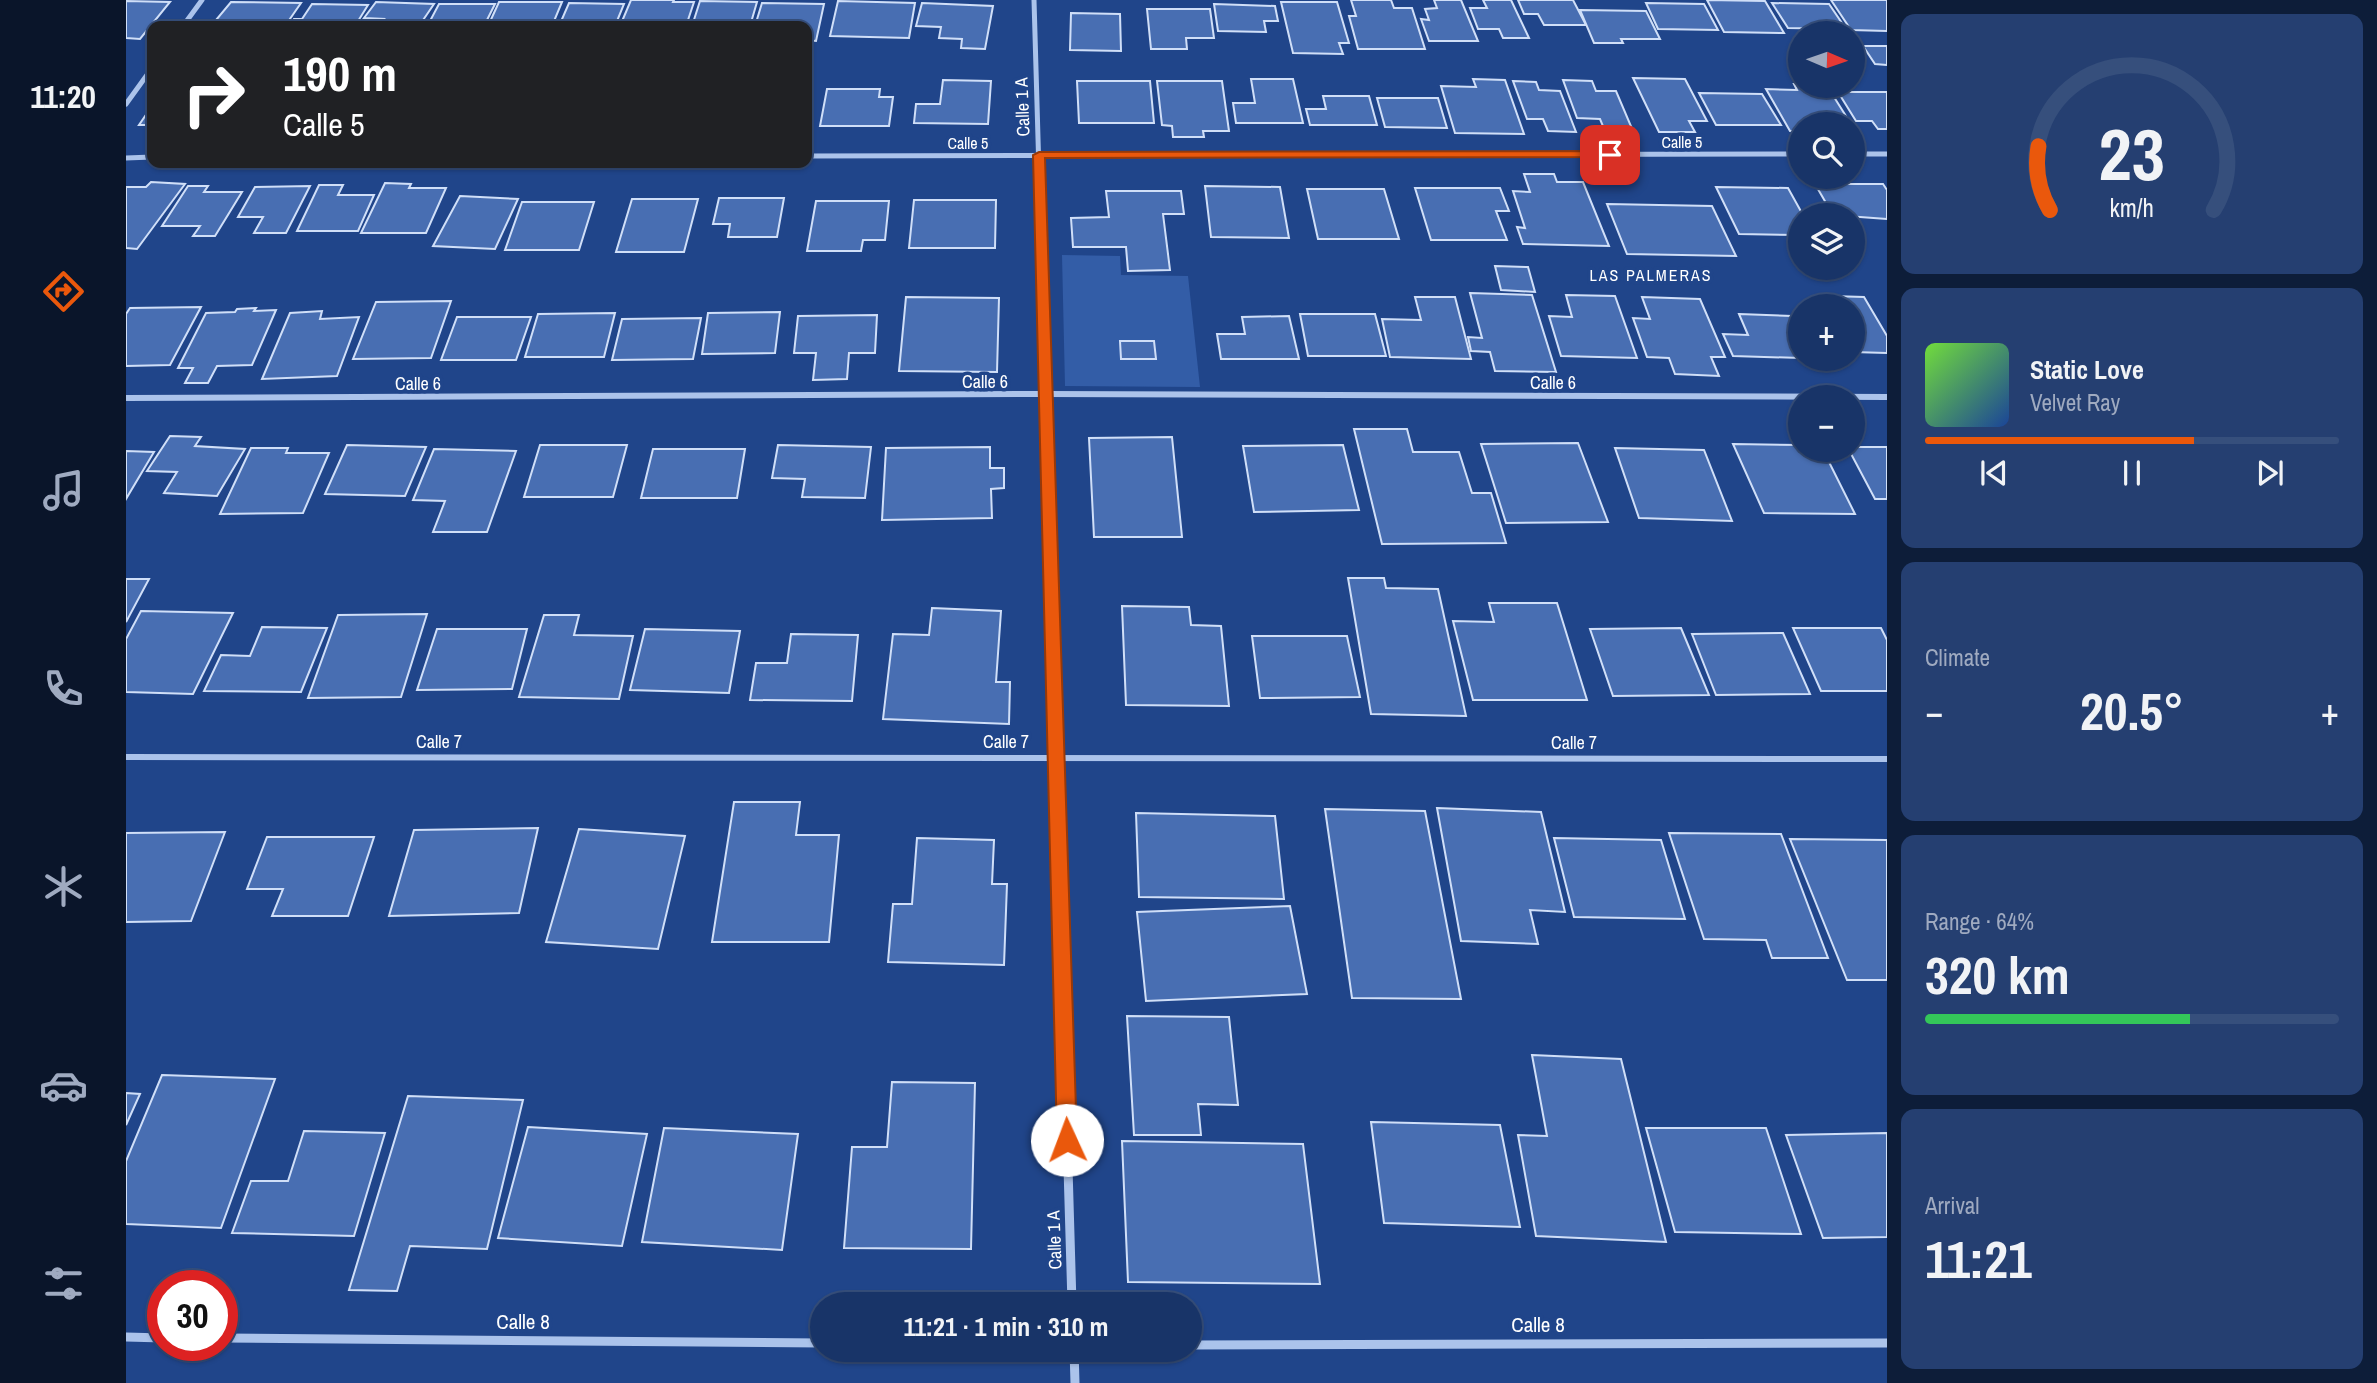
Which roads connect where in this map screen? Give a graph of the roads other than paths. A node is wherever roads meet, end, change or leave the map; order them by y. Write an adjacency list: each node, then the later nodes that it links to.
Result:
1 (202, 0): 3 (street)
2 (1034, 0): 7 (street, Calle 1 A)
3 (187, 21)
4 (147, 75): 5 (street)
5 (126, 104)
6 (1887, 154): 9 (street)
7 (1039, 155): 8 (street, Calle 5); 10 (street, Calle 5); 13 (street, Calle 1 A)
8 (1788, 155)
9 (1865, 155)
10 (812, 156)
11 (126, 158): 12 (street)
12 (147, 158)
13 (1044, 394): 14 (street, Calle 6); 15 (street, Calle 6); 17 (street, Calle 1 A)
14 (1887, 397)
15 (126, 398)
16 (126, 757): 17 (street, Calle 7)
17 (1054, 757): 18 (street, Calle 7); 19 (street, Calle 1 A)
18 (1887, 759)
19 (1072, 1292)
20 (126, 1337): 21 (street)
21 (147, 1338)
22 (238, 1338): 23 (street, Calle 8)
23 (810, 1343)
24 (1887, 1343): 25 (street, Calle 8)
25 (1202, 1345)
26 (1074, 1362): 27 (street)
27 (1075, 1383)

